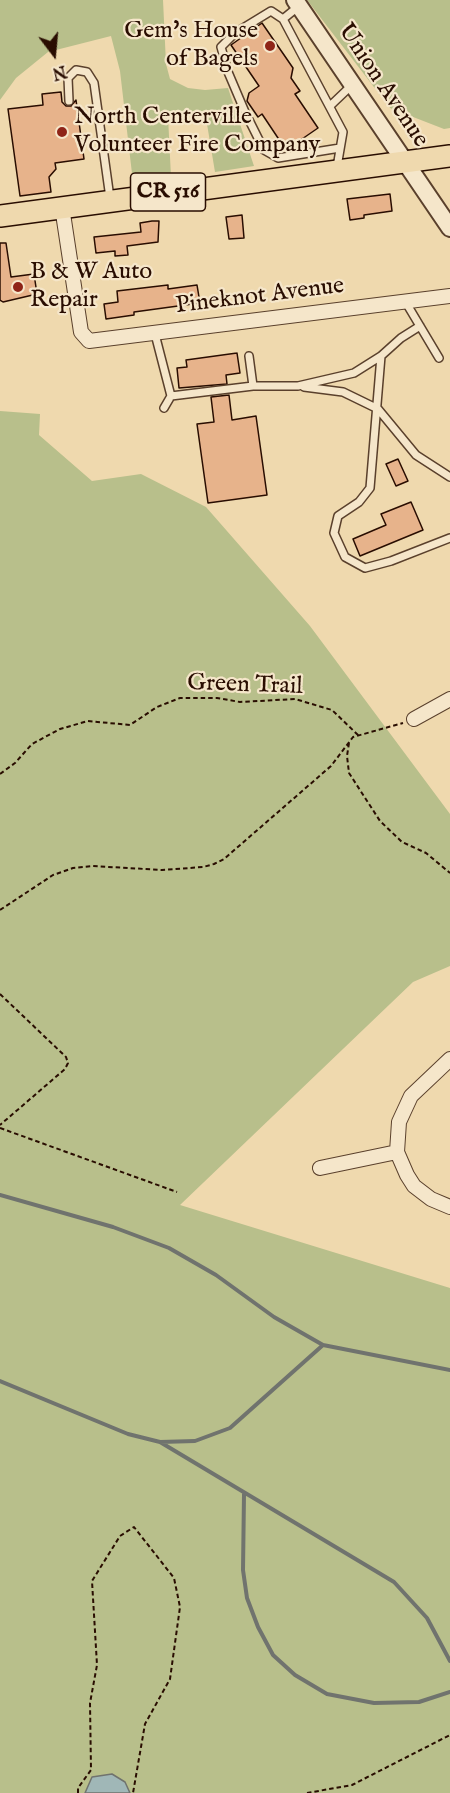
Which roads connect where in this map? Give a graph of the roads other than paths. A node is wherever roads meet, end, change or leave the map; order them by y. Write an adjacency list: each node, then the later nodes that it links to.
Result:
1 (297, 3): 2 (lane); 3 (street, Union Avenue)
2 (283, 19): 5 (lane); 6 (lane)
3 (352, 85): 5 (lane); 8 (street, Union Avenue)
4 (69, 101): 10 (lane)
5 (330, 106): 6 (lane)
6 (340, 148): 9 (lane)
7 (450, 156): 8 (main road, CR 516)
8 (404, 161): 9 (main road, CR 516); 13 (street, Union Avenue)
9 (337, 170): 10 (main road, CR 516)
10 (110, 200): 11 (main road, CR 516)
11 (62, 207): 12 (main road, CR 516); 17 (street, Pineknot Avenue)
12 (0, 216)
13 (450, 228)
14 (450, 296): 15 (street, Pineknot Avenue)
15 (405, 301): 16 (lane); 17 (street, Pineknot Avenue)
16 (420, 326): 19 (lane); 20 (lane)
17 (155, 334): 23 (lane)
18 (249, 356): 21 (lane)
19 (381, 356): 22 (lane); 25 (lane)
20 (439, 358)
21 (253, 386): 22 (lane); 23 (lane)
22 (298, 386): 25 (lane)
23 (171, 396): 24 (lane)
24 (164, 408)
25 (378, 409): 26 (lane); 27 (lane)
26 (450, 477)
27 (450, 538)
28 (450, 699): 29 (street)
29 (414, 719)
30 (450, 1059): 31 (street)
31 (397, 1152): 32 (street); 33 (street)
32 (320, 1168)
33 (450, 1207)

